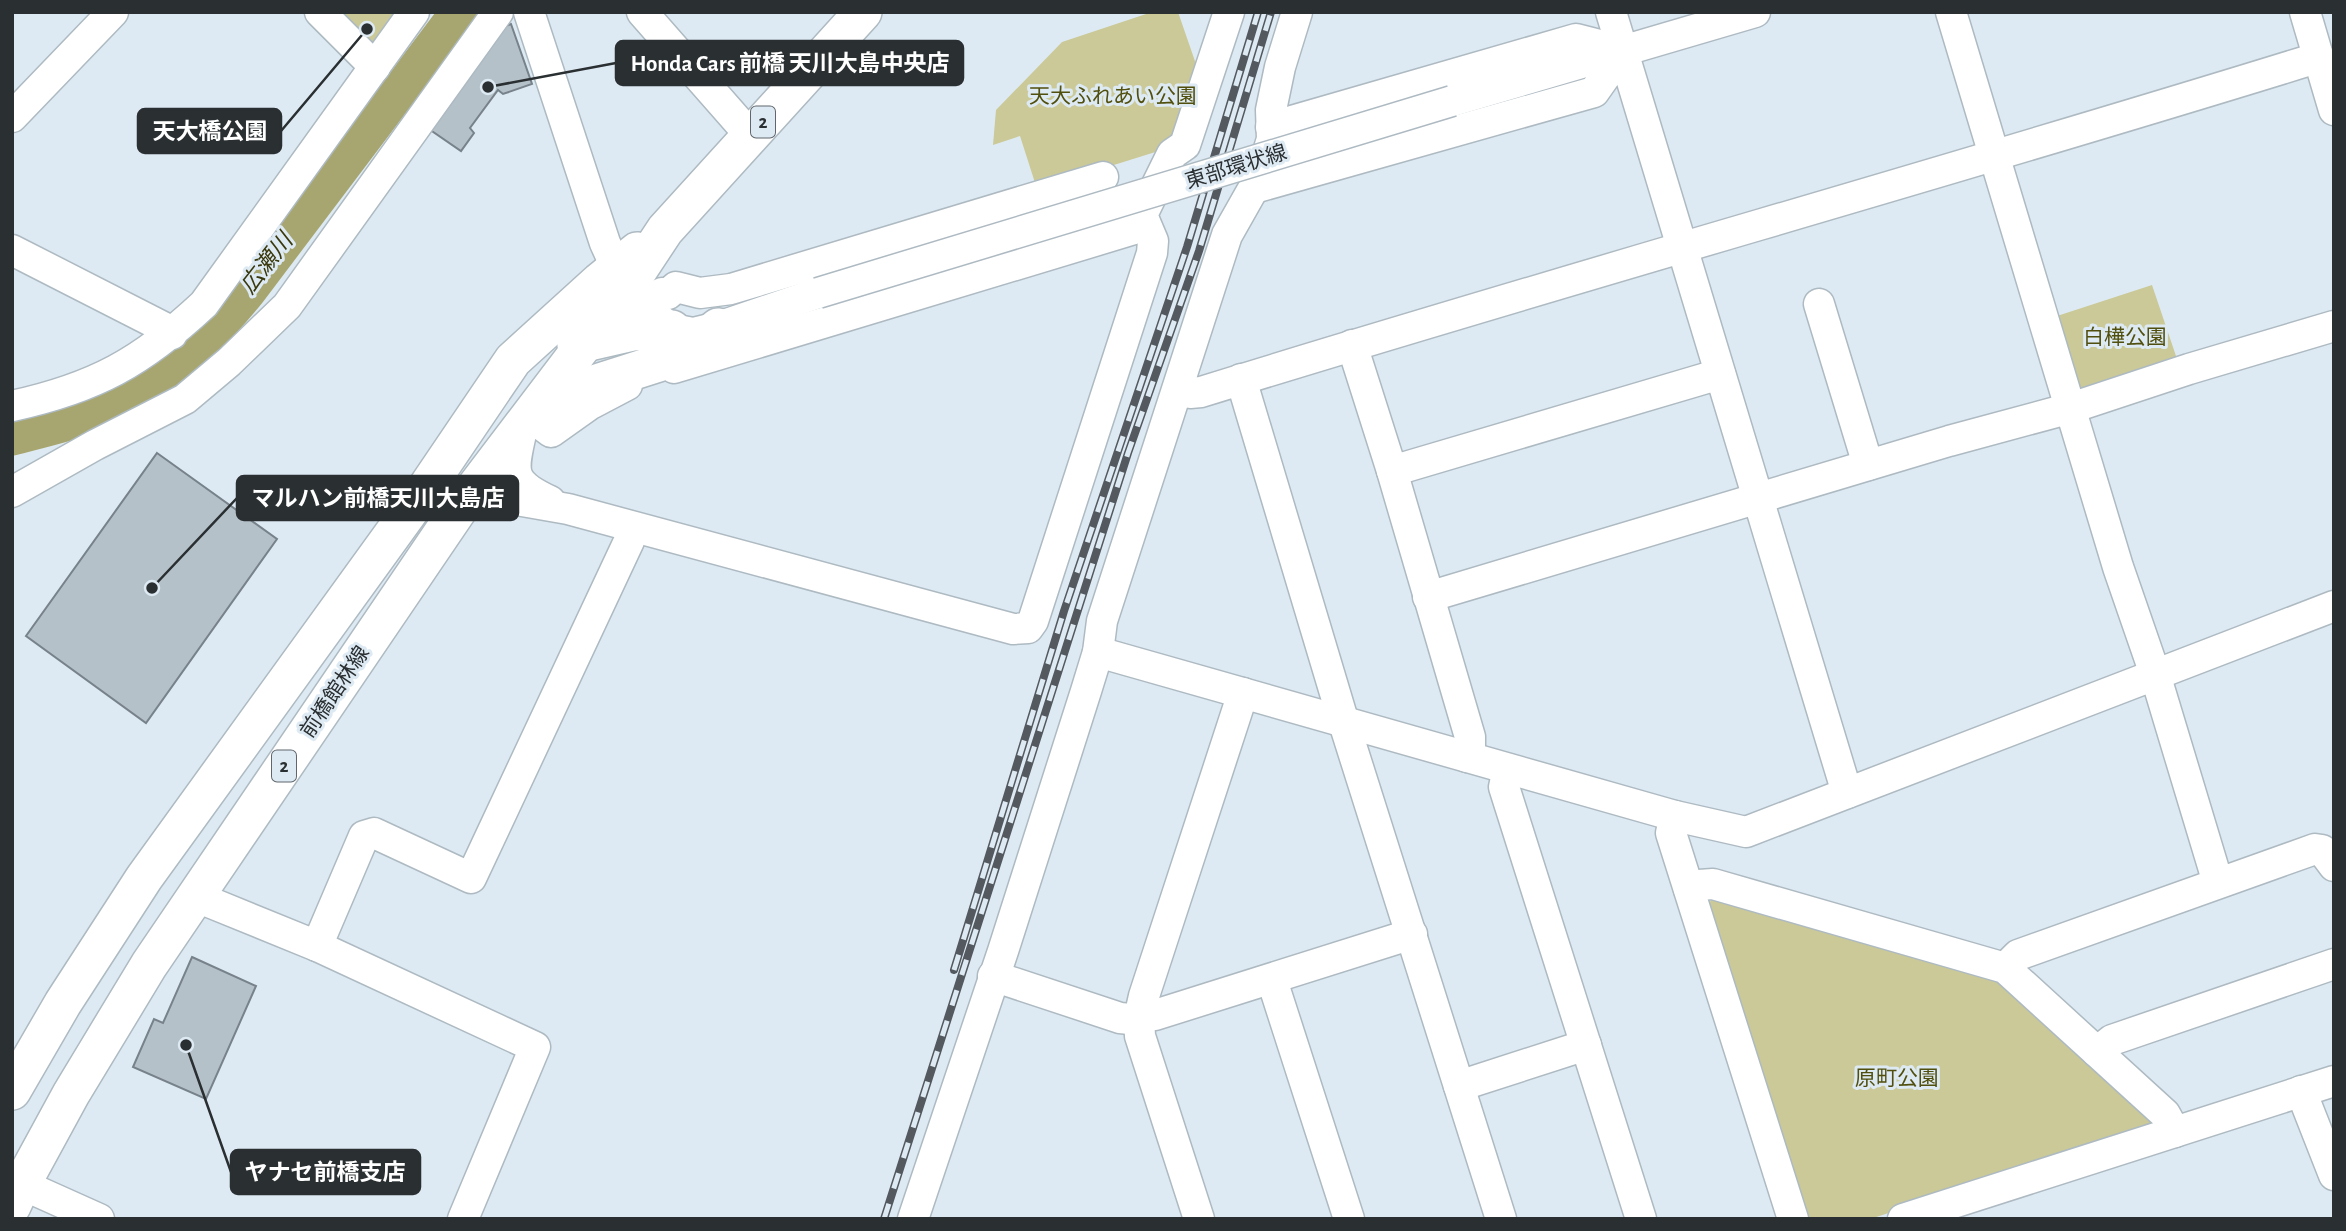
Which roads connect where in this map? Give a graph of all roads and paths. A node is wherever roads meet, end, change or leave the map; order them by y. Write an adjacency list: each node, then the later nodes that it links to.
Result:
1 (113, 12): 18 (street)
2 (320, 12): 16 (street)
3 (414, 12): 16 (street)
4 (498, 12): 44 (street)
5 (529, 12): 27 (street)
6 (642, 12): 20 (street)
7 (863, 12): 20 (main road, 前橋館林線 / 2)
8 (1229, 12): 24 (street)
9 (1297, 12): 19 (street)
10 (1611, 12): 14 (street)
11 (1755, 12): 14 (street, 東部環状線)
12 (1951, 12): 21 (street)
13 (2305, 12): 15 (street)
14 (1623, 51): 19 (street); 23 (street); 25 (street); 30 (street, 東部環状線, bridge)
15 (2317, 53): 17 (street); 21 (street)
16 (375, 67): 32 (street)
17 (2334, 110)
18 (12, 117)
19 (1271, 127): 23 (street)
20 (750, 135): 27 (main road, 前橋館林線 / 2)
21 (1994, 156): 25 (street); 39 (street)
22 (1103, 177): 27 (street)
23 (1254, 188): 37 (street)
24 (1145, 223): 40 (street); 48 (street)
25 (1682, 248): 34 (street); 35 (street)
26 (12, 250): 32 (street)
27 (622, 277): 31 (street); 33 (main road, 前橋館林線 / 2); 43 (main road, 前橋館林線 / 2)
28 (1819, 304): 41 (street)
29 (2334, 326): 39 (street)
30 (718, 327): 31 (street, 東部環状線); 40 (main road)
31 (672, 329): 33 (main road)
32 (172, 334): 38 (street)
33 (584, 343): 40 (main road, 前橋館林線 / 2); 43 (main road)
34 (1352, 345): 36 (street); 42 (street)
35 (1720, 374): 42 (street); 45 (street)
36 (1241, 379): 37 (street); 54 (street)
37 (1178, 390): 51 (street)
38 (12, 407)
39 (2071, 408): 41 (street); 52 (street)
40 (529, 418): 46 (street); 47 (main road, 前橋館林線 / 2)
41 (1868, 465): 45 (street)
42 (1392, 471): 49 (street)
43 (429, 484): 74 (main road, 前橋館林線 / 2)
44 (12, 492)
45 (1757, 498): 49 (street); 57 (street)
46 (568, 509): 47 (street); 48 (street)
47 (457, 510): 62 (main road, 前橋館林線 / 2)
48 (632, 528): 64 (street)
49 (1428, 597): 55 (street)
50 (2334, 606): 52 (street)
51 (1098, 652): 53 (street); 67 (street)
52 (2155, 674): 57 (street); 60 (street)
53 (1242, 693): 54 (street); 69 (street)
54 (1344, 723): 55 (street); 63 (street)
55 (1467, 757): 56 (street)
56 (1508, 769): 58 (street); 70 (street)
57 (1847, 793): 58 (street)
58 (1675, 816): 61 (street)
59 (2334, 866): 60 (street)
60 (2218, 883): 66 (street)
61 (1689, 889): 66 (street); 86 (street)
62 (197, 894): 64 (street); 78 (main road, 前橋館林線 / 2)
63 (1412, 934): 68 (street); 73 (street)
64 (317, 946): 80 (street)
65 (2334, 964): 71 (street)
66 (2005, 968): 71 (street)
67 (993, 976): 69 (street); 81 (street)
68 (1272, 980): 69 (street); 83 (street)
69 (1139, 1018): 82 (street)
70 (1586, 1045): 73 (street); 85 (street)
71 (2097, 1052): 76 (street)
72 (2334, 1081): 75 (street)
73 (1459, 1086): 84 (street)
74 (12, 1091)
75 (2301, 1091): 76 (street); 77 (street)
76 (2175, 1132): 87 (street)
77 (2334, 1175)
78 (15, 1190): 79 (street)
79 (99, 1219)
80 (463, 1219)
81 (913, 1219)
82 (1199, 1219)
83 (1349, 1219)
84 (1501, 1219)
85 (1641, 1219)
86 (1793, 1219)
87 (1903, 1219)

